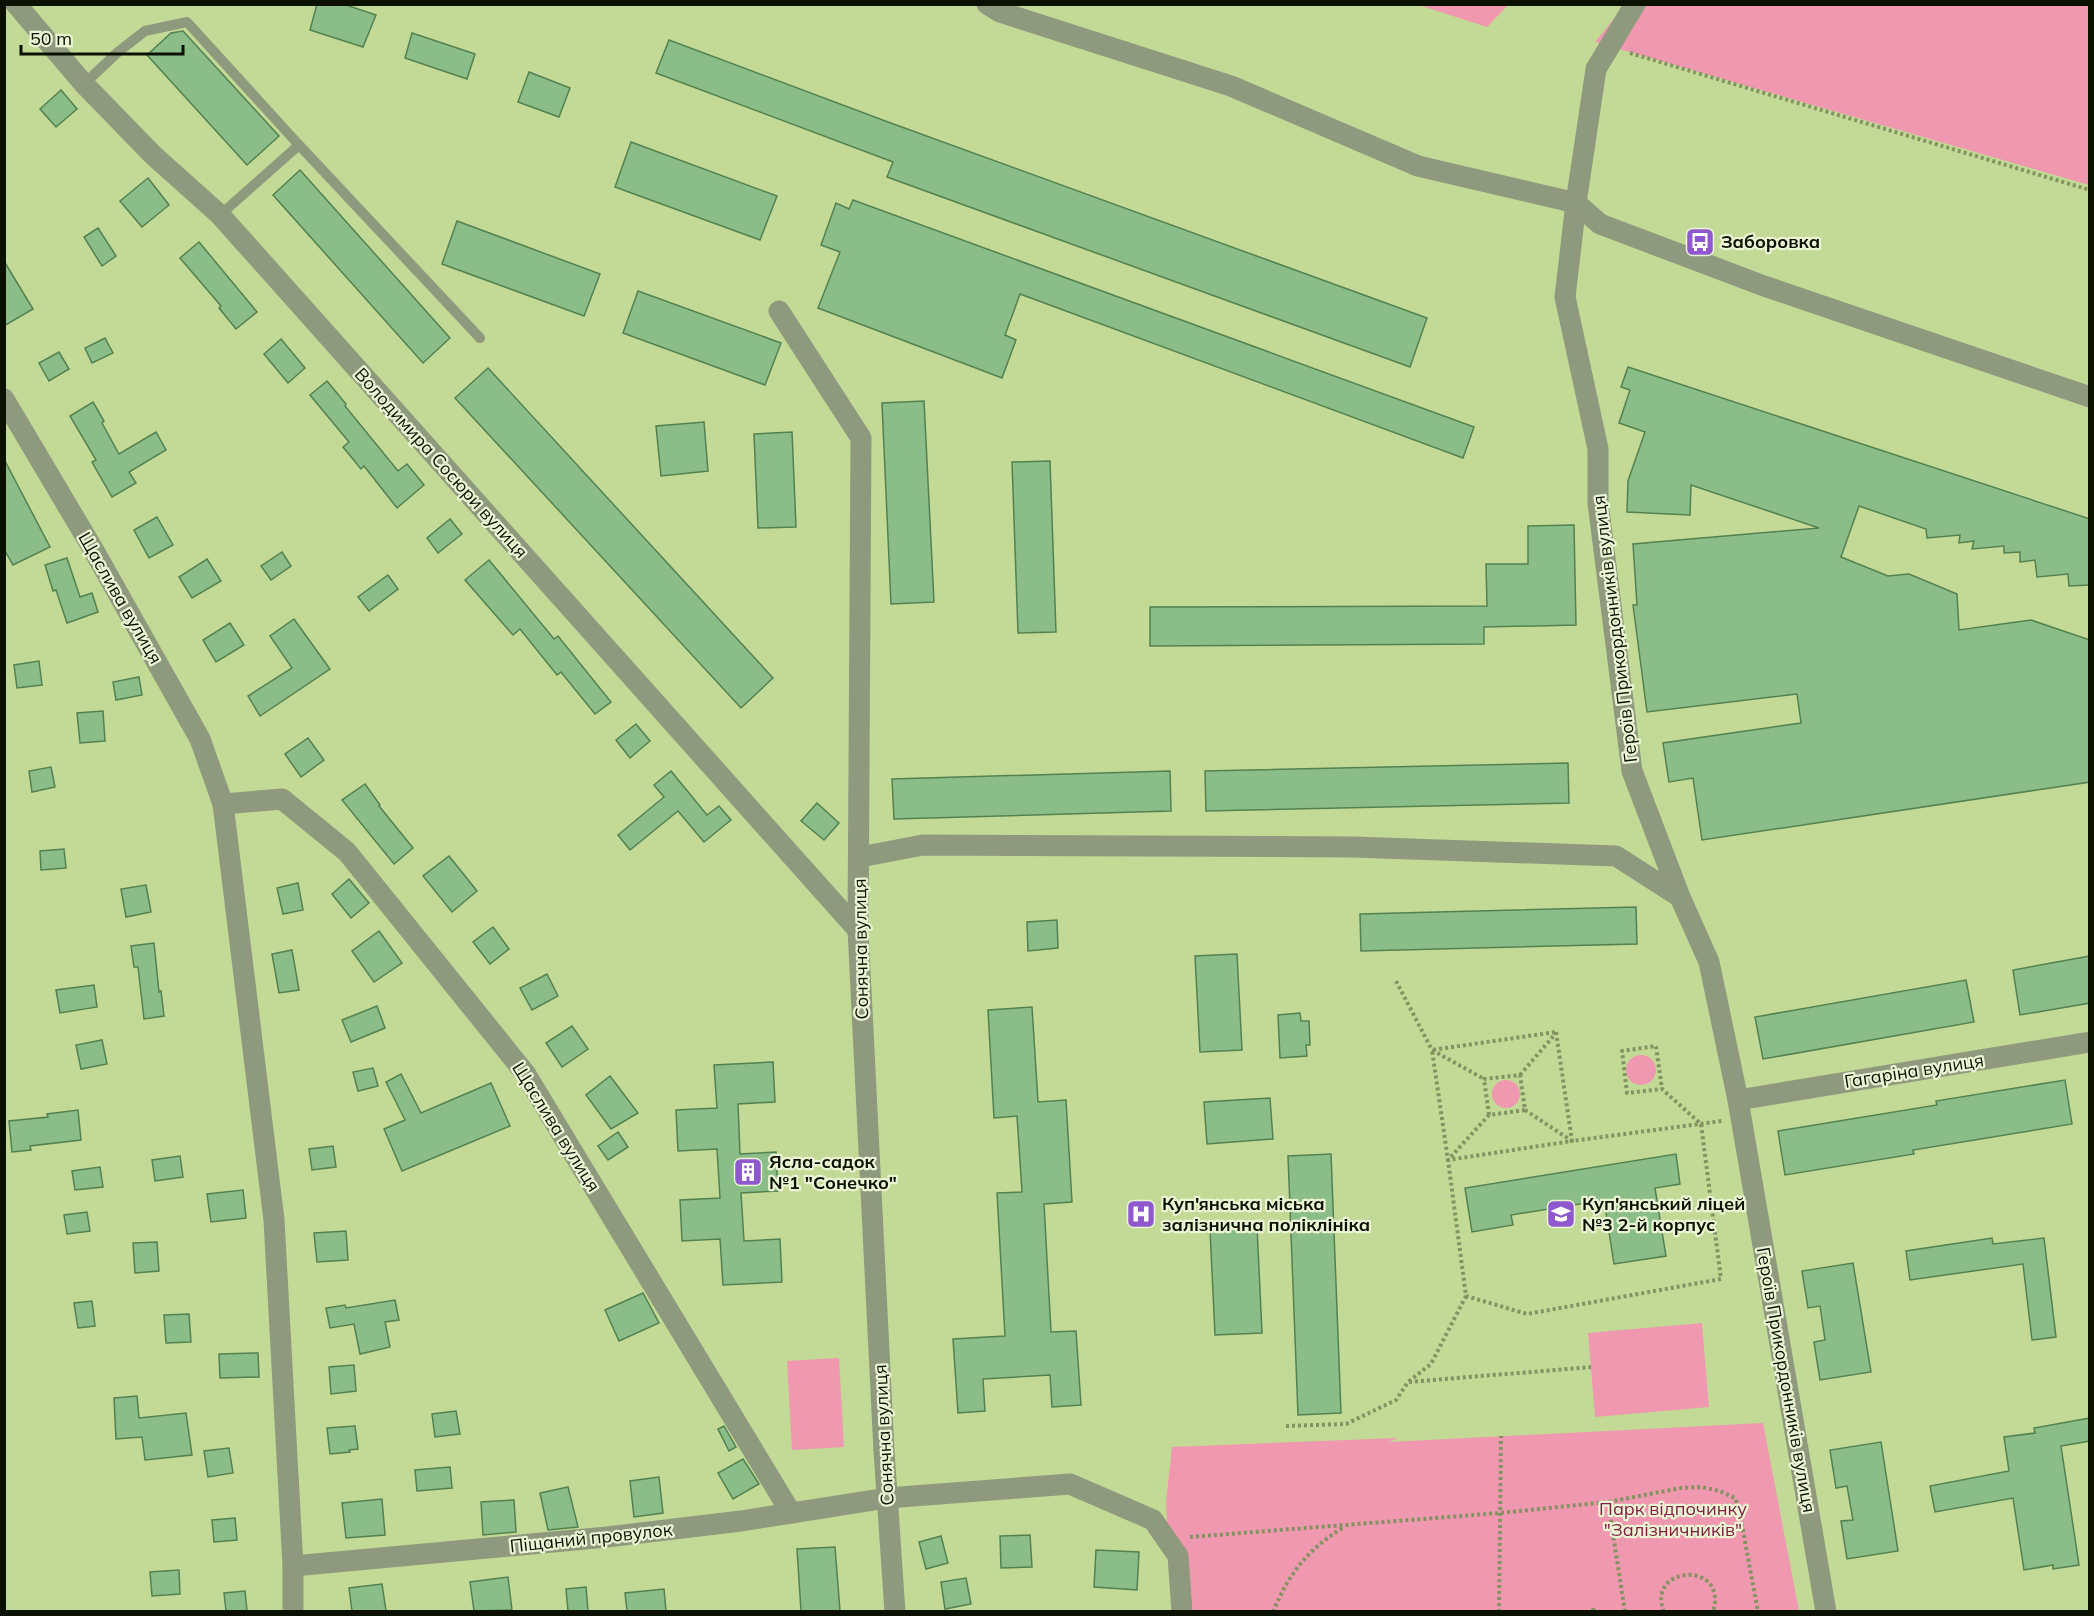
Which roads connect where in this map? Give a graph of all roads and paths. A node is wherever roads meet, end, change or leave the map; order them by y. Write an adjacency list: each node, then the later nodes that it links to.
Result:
1 (16, 4): 5 (street, Володимира Сосюри вулиця)
2 (987, 4): 8 (street)
3 (1635, 4): 4 (street, Героїв Прикордонників вулиця)
4 (1609, 47): 7 (path); 8 (street, Героїв Прикордонників вулиця)
5 (84, 84): 6 (lane); 9 (street, Володимира Сосюри вулиця)
6 (299, 145): 9 (lane); 11 (lane)
7 (2090, 190)
8 (1576, 203): 12 (street); 16 (street, Героїв Прикордонників вулиця)
9 (220, 215): 17 (street, Володимира Сосюри вулиця)
10 (779, 311): 15 (street, Сонячна вулиця)
11 (480, 338)
12 (2090, 397)
13 (4, 399): 14 (street, Щаслива вулиця)
14 (223, 804): 38 (street, Щаслива вулиця); 42 (street, Щаслива вулиця)
15 (860, 857): 16 (street); 17 (street, Сонячна вулиця)
16 (1680, 897): 26 (street, Героїв Прикордонників вулиця)
17 (858, 930): 36 (street, Сонячна вулиця)
18 (1396, 981): 21 (path)
19 (1556, 1032): 21 (path); 22 (path); 29 (path)
20 (2090, 1042): 26 (street, Гагаріна вулиця)
21 (1432, 1050): 23 (path); 30 (path)
22 (1520, 1074): 23 (path); 25 (path)
23 (1484, 1079): 27 (path)
24 (1662, 1089): 24 (path); 28 (path)
25 (1525, 1110): 27 (path); 29 (path)
26 (1739, 1110): 28 (path); 52 (street, Героїв Прикордонників вулиця)
27 (1489, 1115): 30 (path)
28 (1701, 1124): 29 (path); 31 (path)
29 (1572, 1141): 30 (path)
30 (1448, 1160): 31 (path)
31 (1466, 1296): 33 (path)
32 (1591, 1367): 33 (path)
33 (1408, 1382): 34 (path)
34 (1286, 1426)
35 (1501, 1436): 39 (path)
36 (887, 1498): 38 (street, Піщаний провулок); 41 (street, Піщаний провулок); 44 (street, Сонячна вулиця)
37 (1608, 1502): 39 (path); 48 (path); 51 (path)
38 (791, 1513): 42 (street, Піщаний провулок)
39 (1500, 1513): 40 (path); 47 (path)
40 (1346, 1525): 41 (path); 46 (path)
41 (1167, 1539): 45 (street, Піщаний провулок)
42 (293, 1566): 43 (street, Щаслива вулиця)
43 (293, 1611)
44 (895, 1611)
45 (1182, 1611)
46 (1273, 1611)
47 (1499, 1611)
48 (1625, 1611)
49 (1664, 1611): 50 (path)
50 (1713, 1611)
51 (1758, 1611)
52 (1826, 1611)

